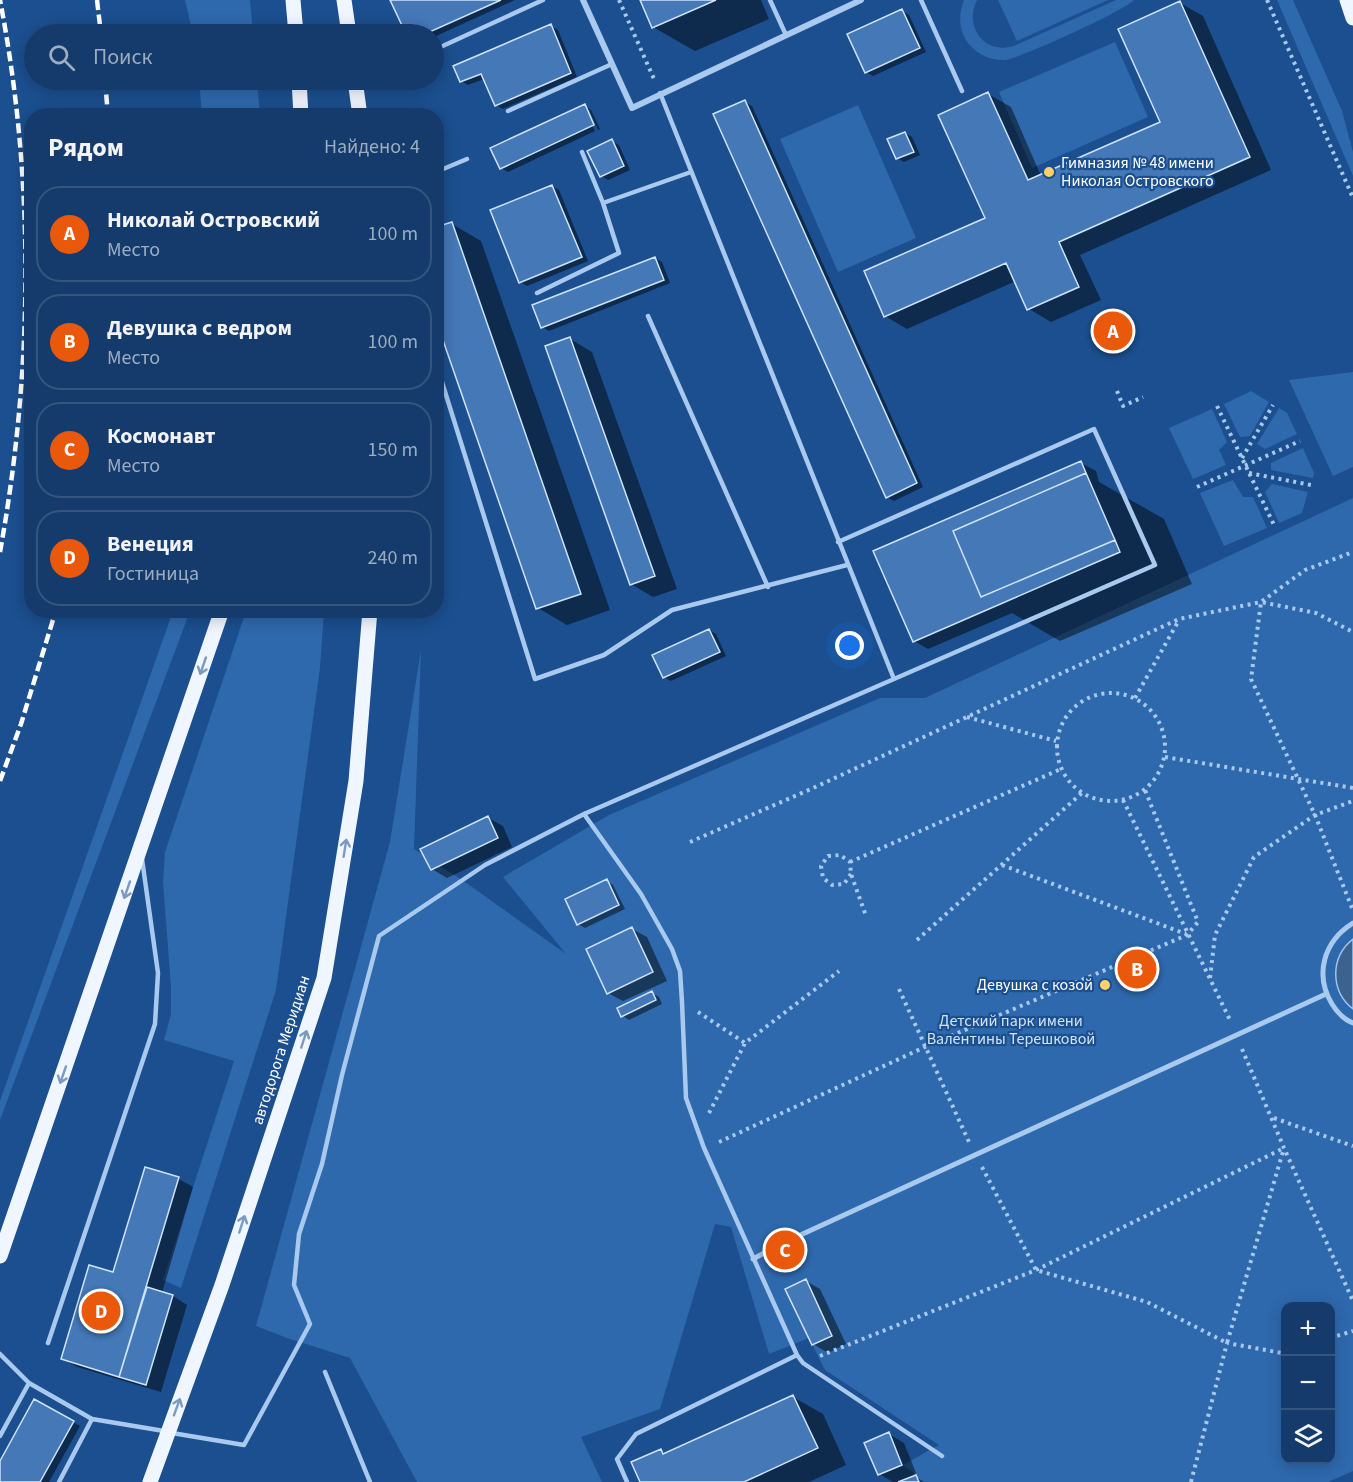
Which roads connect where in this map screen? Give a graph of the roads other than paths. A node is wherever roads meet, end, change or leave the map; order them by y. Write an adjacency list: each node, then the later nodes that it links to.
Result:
1 (293, 0): 10 (main road)
2 (344, 0): 11 (main road)
3 (543, 0): 13 (lane)
4 (583, 0): 14 (street)
5 (770, 0): 12 (lane)
6 (861, 0): 12 (street)
7 (921, 0): 17 (lane)
8 (1347, 0): 9 (main road)
9 (1353, 18)
10 (295, 24)
11 (348, 24)
12 (786, 35): 18 (street)
13 (444, 45)
14 (612, 64): 18 (street); 21 (lane)
15 (300, 90): 19 (main road)
16 (356, 90): 20 (main road)
17 (962, 91)
18 (660, 93): 25 (lane)
19 (301, 108)
20 (359, 108)
21 (508, 111)
22 (582, 152): 26 (lane)
23 (467, 159): 24 (lane)
24 (444, 169)
25 (691, 171): 26 (lane); 30 (lane)
26 (603, 203): 27 (lane)
27 (537, 293)
28 (648, 316): 32 (lane)
29 (444, 388): 32 (lane)
30 (838, 542): 31 (lane); 35 (lane)
31 (847, 566): 32 (lane); 35 (lane)
32 (768, 587)
33 (219, 618): 37 (main road, one-way to 37)
34 (369, 618): 52 (main road, автодорога Меридиан, one-way to 34, bridge)
35 (894, 679): 36 (lane)
36 (584, 814): 42 (lane); 48 (lane)
37 (141, 850): 41 (main road, one-way to 41); 43 (lane)
38 (1353, 923): 39 (street)
39 (1326, 994): 40 (street); 42 (street)
40 (1353, 1023)
41 (0, 1256)
42 (753, 1259): 45 (lane)
43 (48, 1343)
44 (0, 1354): 47 (lane)
45 (797, 1355): 50 (lane); 54 (lane)
46 (325, 1372): 53 (lane)
47 (29, 1383): 48 (lane); 49 (lane)
48 (92, 1419): 51 (lane)
49 (0, 1436)
50 (942, 1456)
51 (59, 1482)
52 (150, 1482)
53 (370, 1482)
54 (627, 1482)

